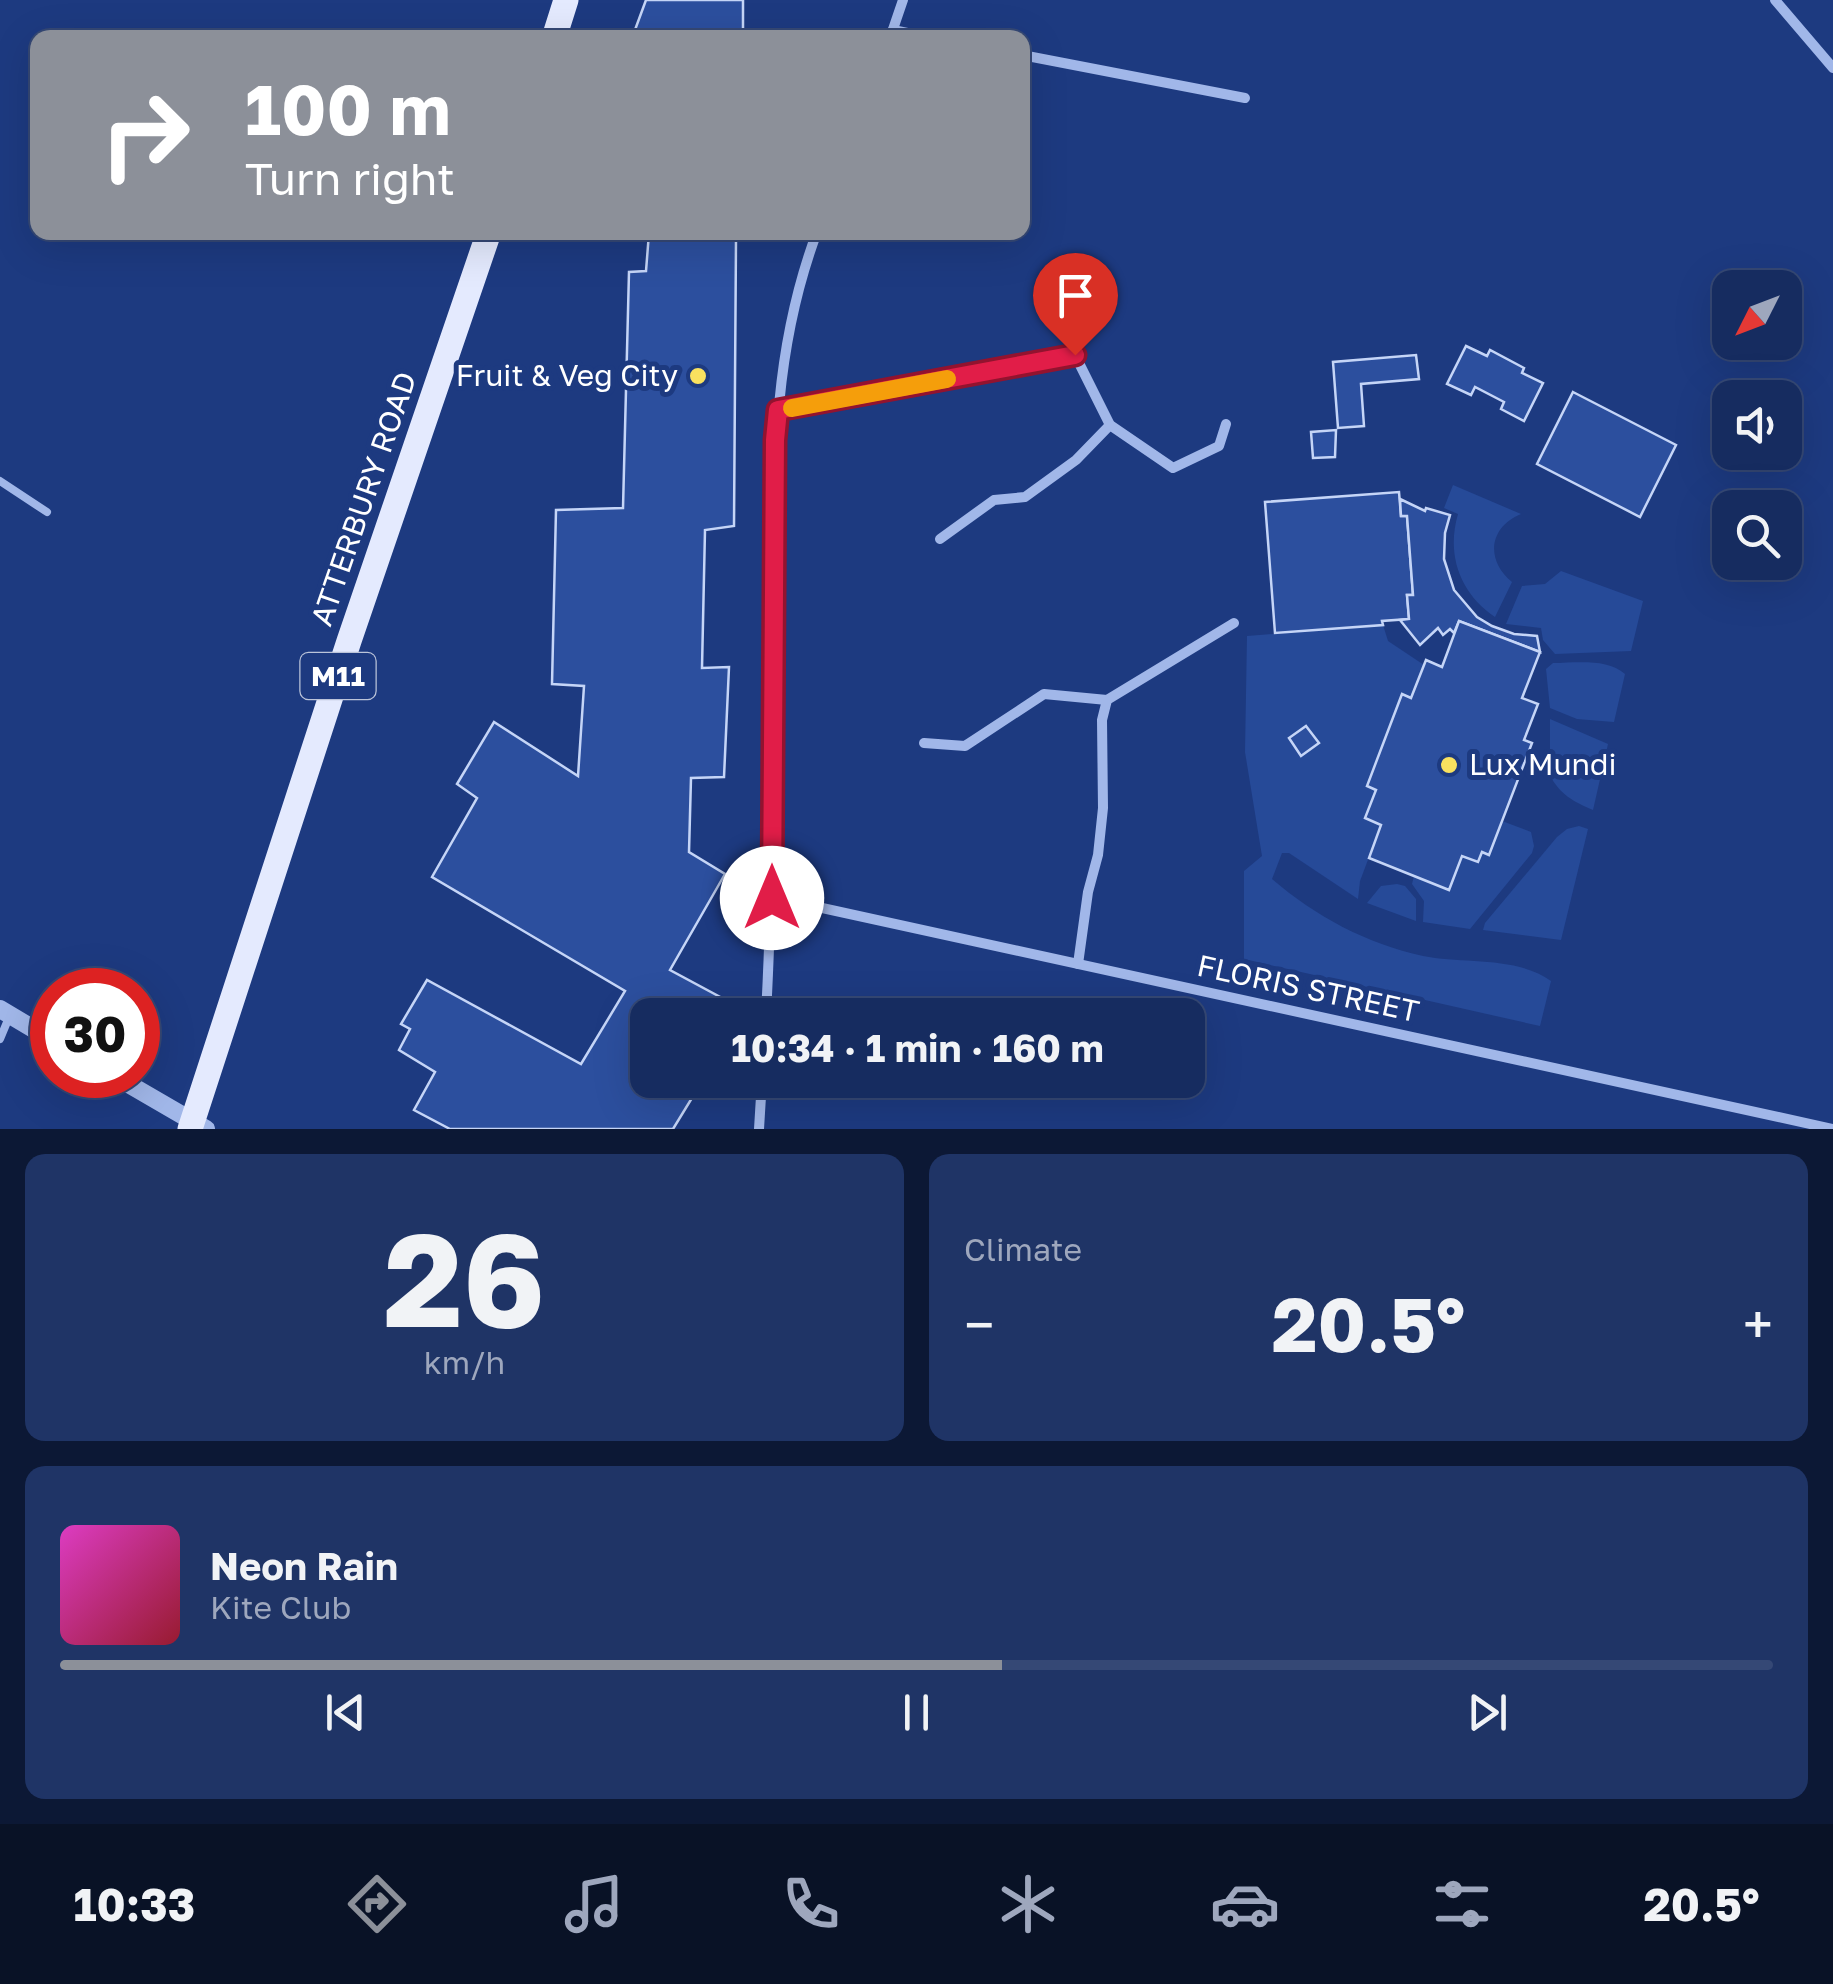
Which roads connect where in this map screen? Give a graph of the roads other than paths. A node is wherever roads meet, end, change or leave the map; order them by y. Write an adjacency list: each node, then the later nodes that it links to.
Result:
1 (566, 0): 4 (main road)
2 (903, 0): 5 (street)
3 (1776, 0): 7 (street)
4 (557, 30)
5 (893, 30)
6 (1030, 57): 8 (street)
7 (1833, 68)
8 (1244, 98)
9 (486, 240): 28 (main road, ATTERBURY ROAD / M11)
10 (814, 240): 11 (street)
11 (778, 410): 13 (street); 20 (street)
12 (1226, 424): 13 (street)
13 (1110, 426): 16 (street)
14 (0, 481): 15 (lane)
15 (47, 512)
16 (940, 540)
17 (1234, 623): 18 (street)
18 (1106, 700): 19 (street); 21 (street)
19 (924, 743)
20 (772, 898): 21 (street, FLORIS STREET); 22 (street)
21 (1078, 964): 30 (street, FLORIS STREET)
22 (767, 998)
23 (5, 1012): 24 (street); 25 (lane)
24 (30, 1027)
25 (0, 1039)
26 (151, 1098): 28 (street)
27 (761, 1098): 29 (street)
28 (196, 1126)
29 (759, 1129)
30 (1833, 1129)

